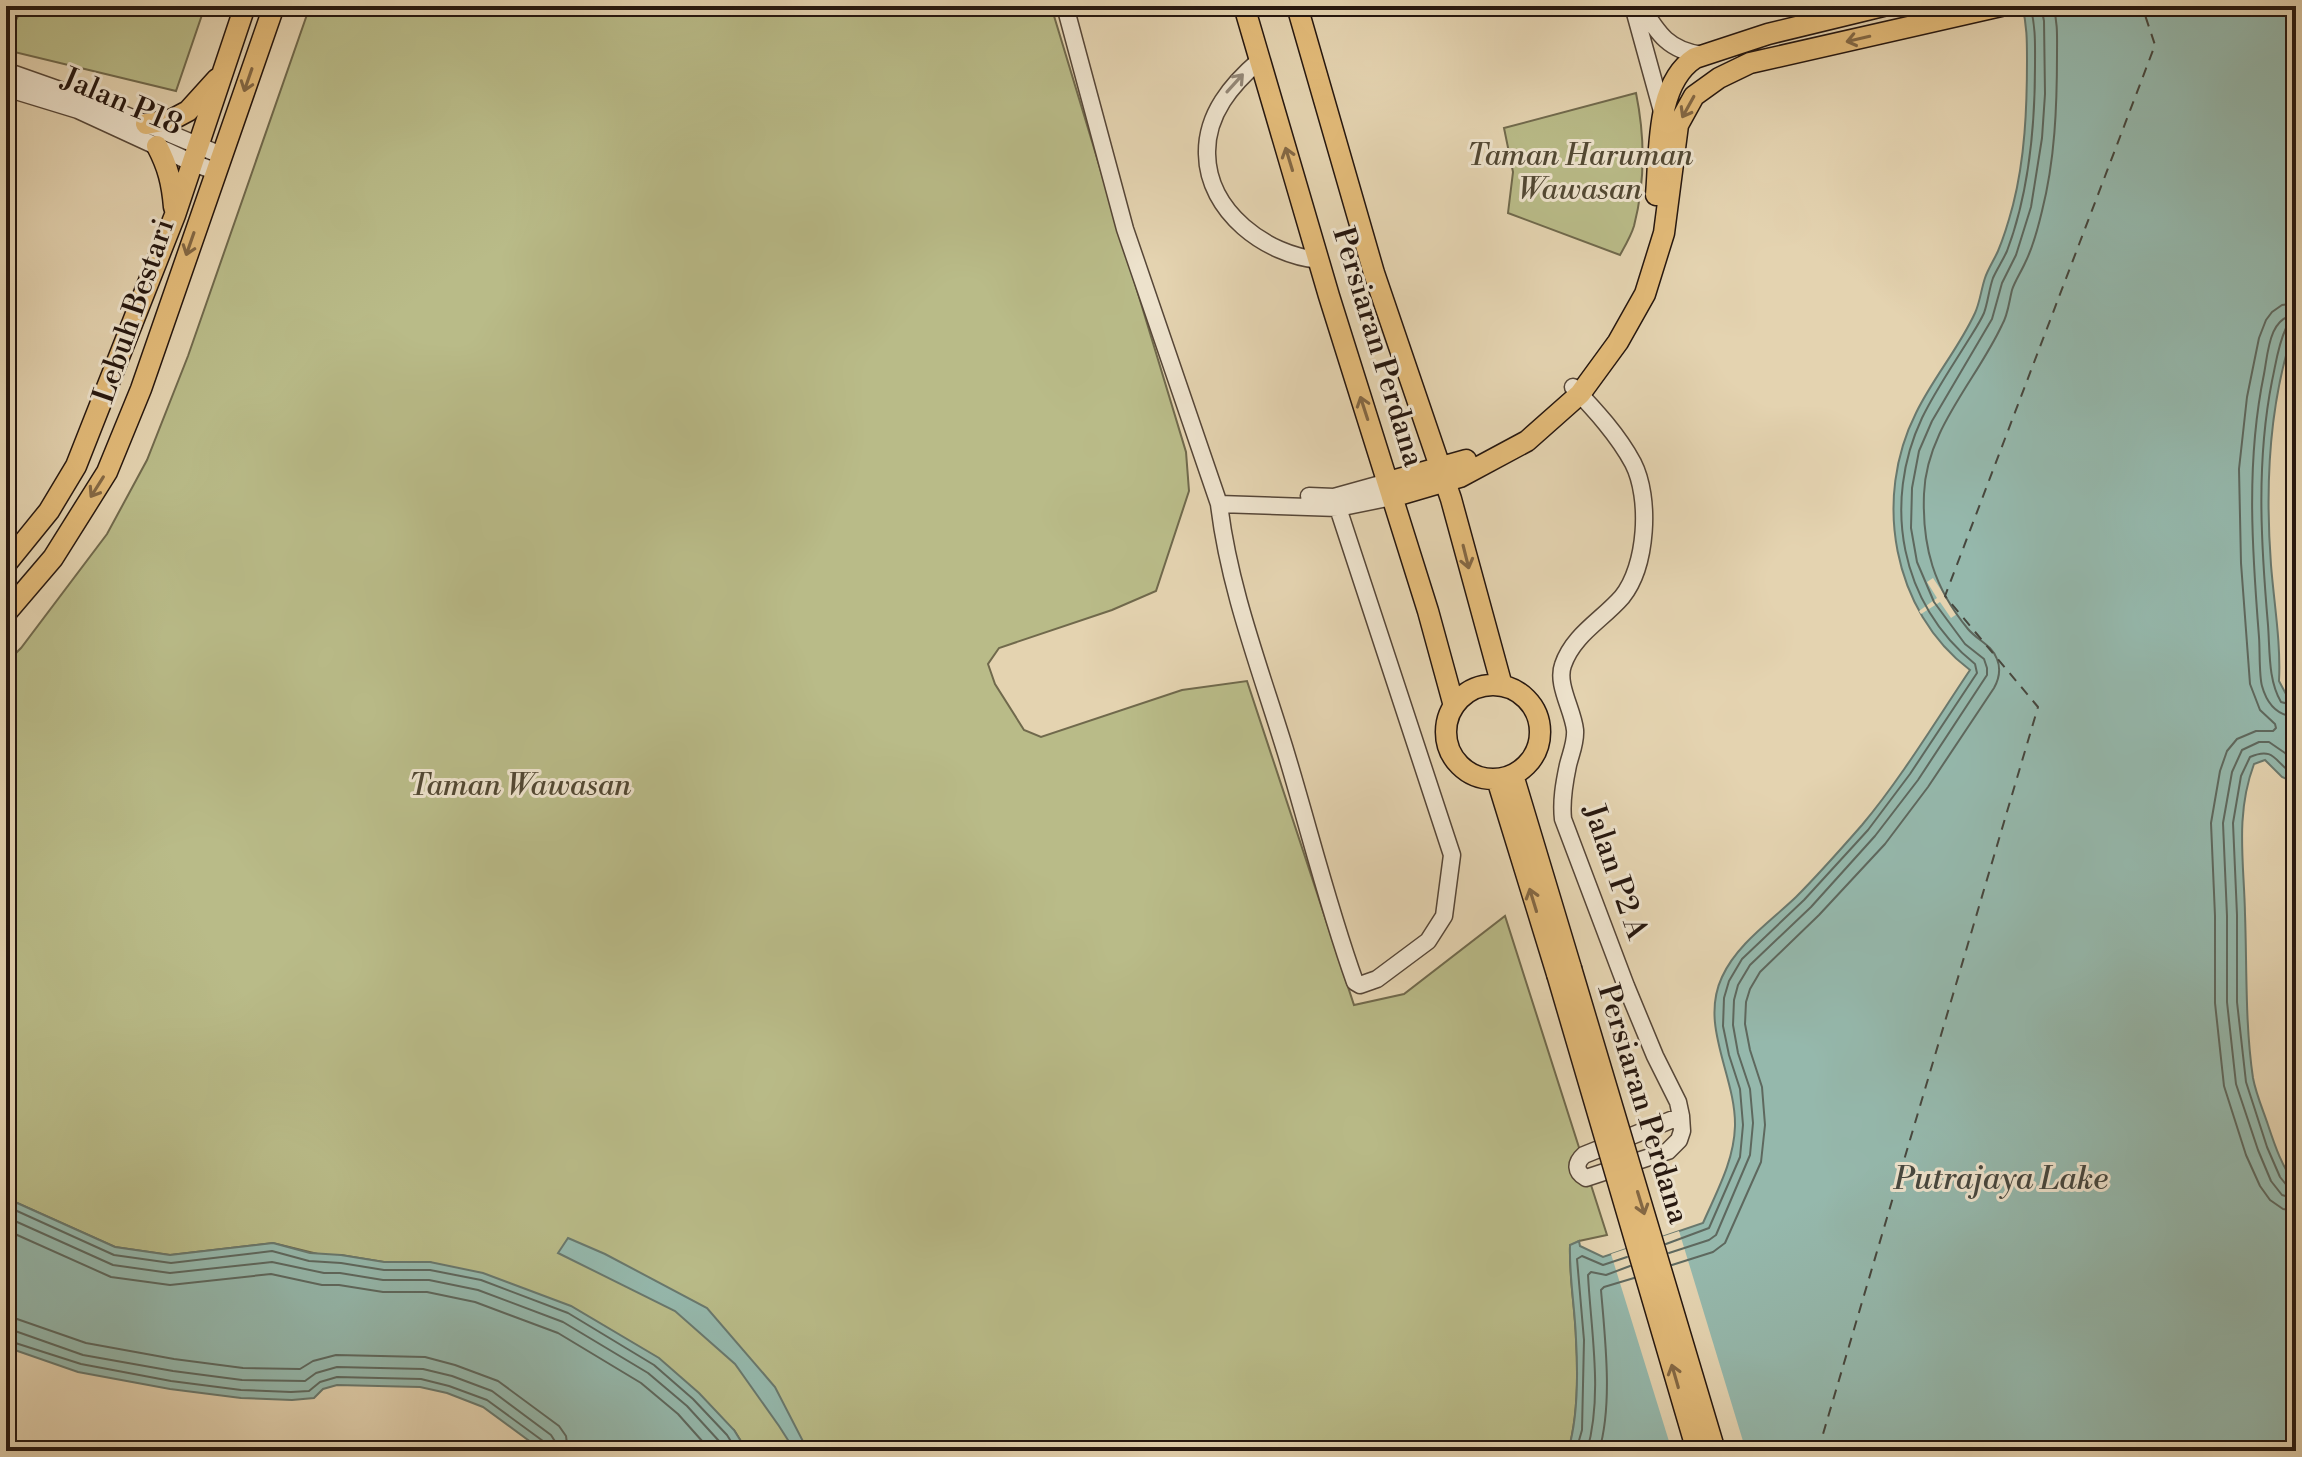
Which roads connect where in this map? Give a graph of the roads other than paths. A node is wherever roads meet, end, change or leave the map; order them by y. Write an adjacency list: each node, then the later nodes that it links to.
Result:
1 (245, 6): 14 (main road, Lebuh Bestari)
2 (274, 6): 20 (main road, Lebuh Bestari, one-way to 20)
3 (1065, 6): 29 (street)
4 (1244, 6): 11 (main road, Persiaran Perdana)
5 (1297, 6): 25 (main road, Persiaran Perdana)
6 (1633, 6): 16 (street)
7 (1641, 6): 10 (street)
8 (1883, 6): 10 (main road)
9 (2001, 6): 12 (main road, one-way to 12)
10 (1703, 55): 12 (main road); 16 (main road)
11 (1260, 60): 22 (main road, Persiaran Perdana, one-way to 11); 22 (street, one-way to 11)
12 (1750, 63): 23 (main road, one-way to 23)
13 (6, 71): 17 (street, Jalan P18)
14 (223, 73): 17 (main road); 19 (main road, Lebuh Bestari)
15 (6, 88): 18 (street, Jalan P18)
16 (1663, 117): 23 (main road)
17 (146, 124): 19 (street, Jalan P18)
18 (157, 146): 19 (street, Jalan P18); 21 (main road)
19 (196, 154): 20 (street); 21 (main road, Lebuh Bestari)
20 (218, 163): 32 (main road, Lebuh Bestari, one-way to 32)
21 (175, 215): 31 (main road, Lebuh Bestari)
22 (1319, 260): 28 (main road, Persiaran Perdana, one-way to 22)
23 (1640, 291): 24 (main road)
24 (1577, 391): 26 (main road); 27 (main road); 37 (street, Jalan P2 A)
25 (1429, 436): 26 (main road); 27 (main road, Persiaran Perdana)
26 (1481, 454): 27 (main road)
27 (1442, 475): 28 (main road); 33 (main road, Persiaran Perdana, one-way to 33)
28 (1390, 490): 29 (street); 30 (street); 34 (main road, Persiaran Perdana)
29 (1217, 500): 30 (street); 30 (street)
30 (1338, 508)
31 (6, 564)
32 (6, 613)
33 (1502, 686): 34 (main road); 35 (main road)
34 (1454, 706): 35 (main road)
35 (1505, 777): 36 (main road, Persiaran Perdana)
36 (1564, 971): 38 (main road, Persiaran Perdana, one-way to 36, bridge); 39 (main road, Persiaran Perdana, one-way to 39, bridge)
37 (1681, 1116): 37 (street)
38 (1697, 1451)
39 (1715, 1451)

